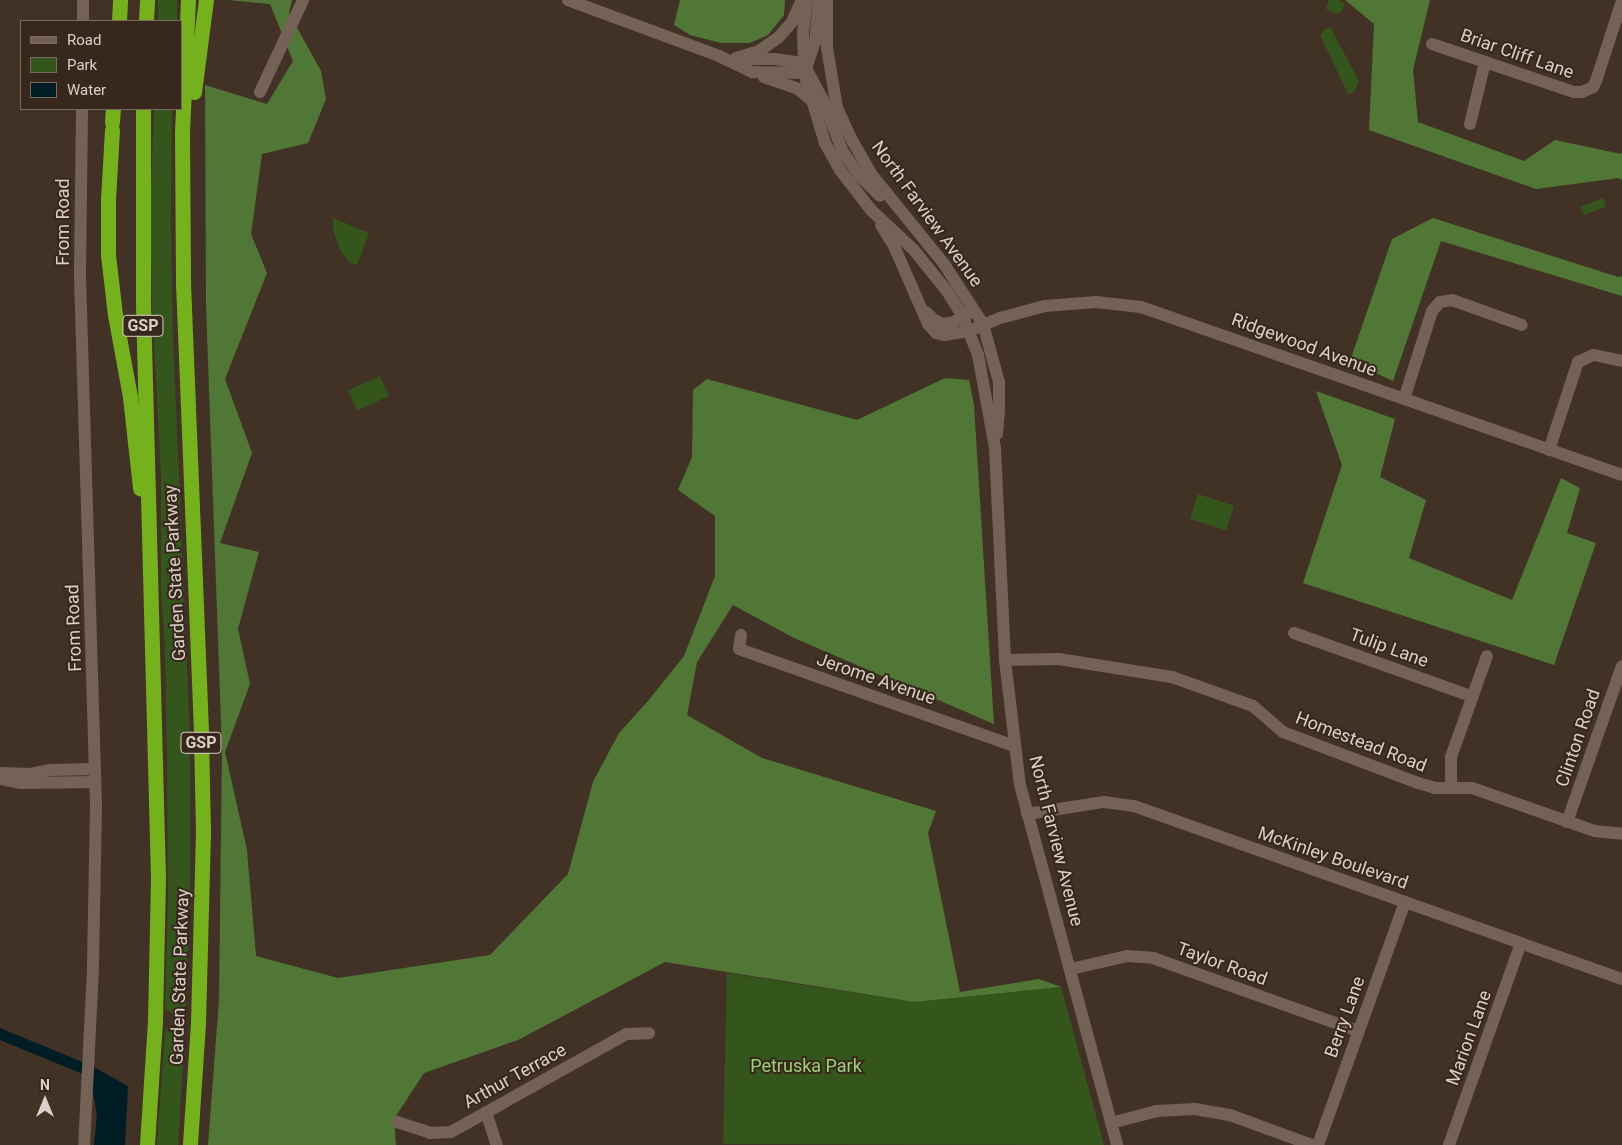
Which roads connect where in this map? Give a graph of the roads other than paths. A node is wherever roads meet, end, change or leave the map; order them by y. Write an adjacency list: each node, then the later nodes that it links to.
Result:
1 (84, 0): 14 (street)
2 (120, 0): 15 (highway)
3 (147, 0): 16 (highway)
4 (188, 0): 31 (highway, Garden State Parkway / GSP)
5 (206, 0): 31 (highway)
6 (303, 0): 23 (street)
7 (568, 0): 18 (street)
8 (802, 0): 19 (street)
9 (807, 0): 21 (street, North Farview Avenue)
10 (819, 0): 21 (street)
11 (827, 0): 30 (street, North Farview Avenue)
12 (1610, 0): 13 (street)
13 (1622, 4): 20 (street, Briar Cliff Lane)
14 (83, 20)
15 (119, 20)
16 (146, 20)
17 (1432, 44): 20 (street, Briar Cliff Lane)
18 (719, 56): 19 (street); 22 (street)
19 (736, 58): 21 (street)
20 (1485, 62): 28 (street)
21 (804, 68): 22 (street); 24 (street, North Farview Avenue); 30 (street)
22 (752, 72): 24 (street)
23 (260, 92)
24 (810, 99): 29 (street, North Farview Avenue)
25 (82, 110): 52 (street, From Road)
26 (143, 110): 43 (highway, Garden State Parkway / GSP)
27 (113, 120): 43 (highway)
28 (1470, 124)
29 (871, 210): 32 (street); 34 (street, North Farview Avenue)
30 (903, 214): 33 (street, North Farview Avenue)
31 (182, 228): 69 (highway, Garden State Parkway / GSP)
32 (922, 308): 34 (street); 37 (street, Ridgewood Avenue)
33 (975, 310): 34 (street); 35 (street, North Farview Avenue)
34 (963, 318): 37 (street, North Farview Avenue)
35 (983, 324): 37 (street, Ridgewood Avenue); 39 (street, Ridgewood Avenue); 40 (street, North Farview Avenue)
36 (1522, 325): 39 (street)
37 (969, 330): 40 (street, North Farview Avenue)
38 (1622, 361): 41 (street)
39 (1404, 399): 41 (street, Ridgewood Avenue)
40 (995, 448): 47 (street, North Farview Avenue)
41 (1549, 450): 42 (street, Ridgewood Avenue)
42 (1622, 475)
43 (150, 544): 68 (highway, Garden State Parkway / GSP)
44 (1294, 633): 49 (street, Tulip Lane)
45 (741, 635): 50 (street, Jerome Avenue)
46 (1487, 656): 49 (street)
47 (1005, 660): 50 (street, North Farview Avenue); 54 (street, Homestead Road)
48 (1621, 671): 56 (street, Clinton Road)
49 (1471, 696): 54 (street)
50 (1014, 746): 55 (street, North Farview Avenue)
51 (0, 773): 52 (street)
52 (95, 775): 53 (street); 67 (street, From Road)
53 (0, 778)
54 (1451, 787): 56 (street, Homestead Road)
55 (1027, 814): 58 (street, McKinley Boulevard); 60 (street, North Farview Avenue)
56 (1567, 822): 57 (street, Homestead Road)
57 (1622, 834)
58 (1405, 902): 59 (street, McKinley Boulevard); 62 (street, Berry Lane)
59 (1521, 943): 61 (street, McKinley Boulevard); 74 (street, Marion Lane)
60 (1071, 969): 62 (street, Taylor Road); 66 (street, North Farview Avenue)
61 (1622, 979)
62 (1358, 1031): 73 (street, Berry Lane)
63 (649, 1033): 64 (street, Arthur Terrace)
64 (486, 1112): 65 (street, Arthur Terrace); 70 (street)
65 (397, 1122)
66 (1111, 1123): 71 (street, North Farview Avenue); 72 (street)
67 (84, 1145)
68 (147, 1145)
69 (190, 1145)
70 (497, 1145)
71 (1117, 1145)
72 (1312, 1145)
73 (1318, 1145)
74 (1449, 1145)

